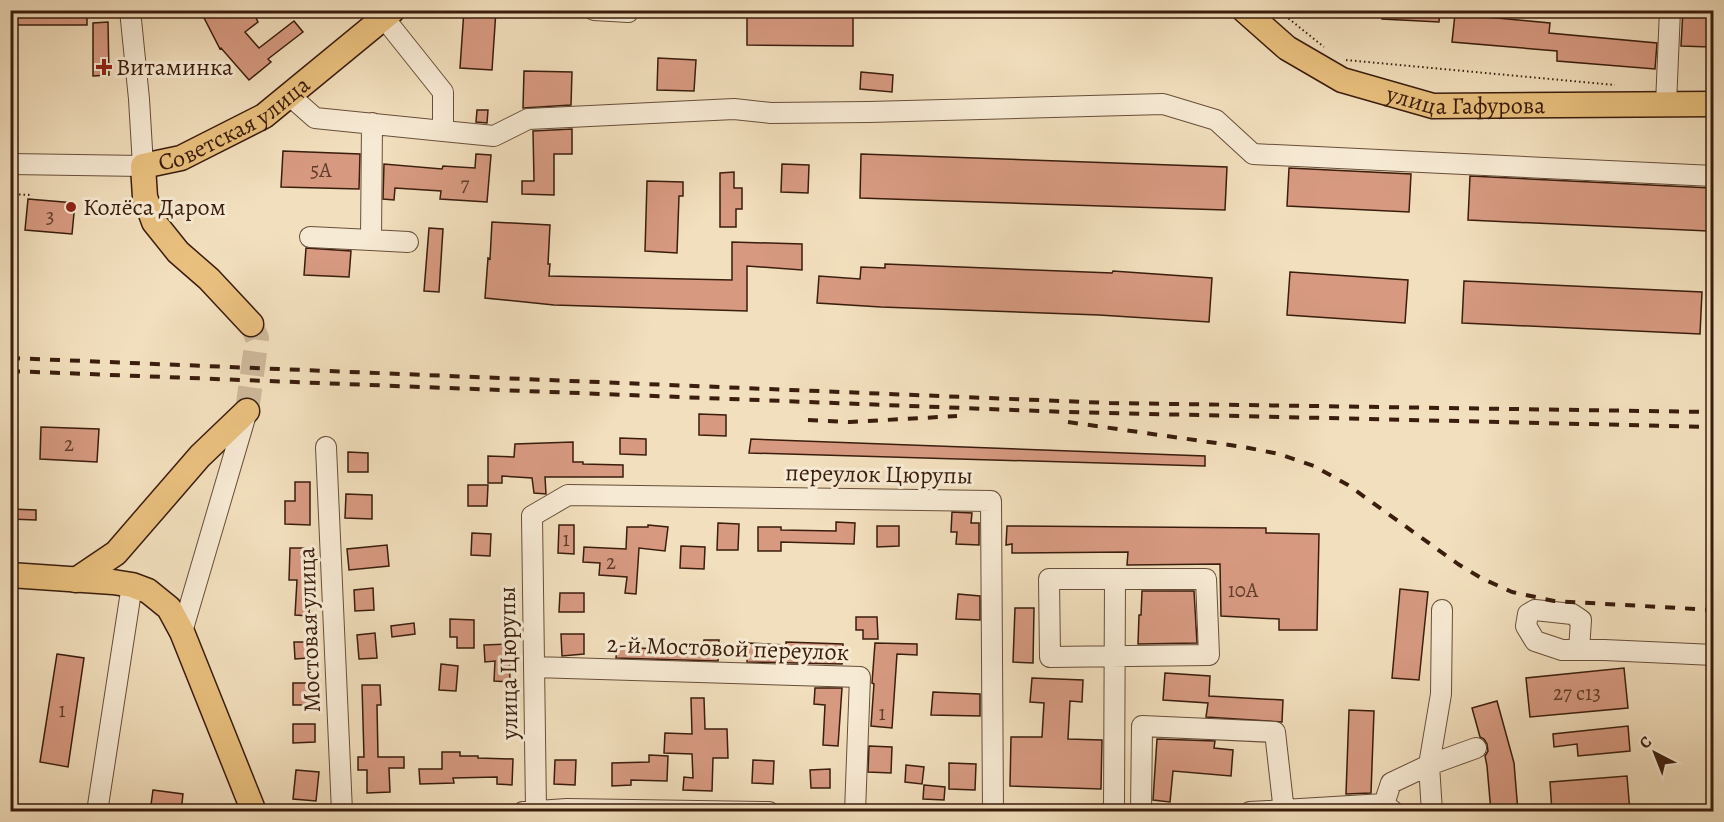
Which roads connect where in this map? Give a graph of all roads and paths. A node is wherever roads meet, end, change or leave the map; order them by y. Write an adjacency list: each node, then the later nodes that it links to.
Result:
1 (130, 10): 17 (street)
2 (594, 10): 3 (street)
3 (629, 10)
4 (1244, 10): 12 (main road, улица Гафурова)
5 (1278, 10): 8 (path)
6 (1670, 10): 12 (street)
7 (389, 14): 11 (main road, Советская улица); 15 (street)
8 (1331, 53)
9 (1340, 60): 10 (path)
10 (1620, 86)
11 (289, 95): 14 (street); 17 (main road, Советская улица)
12 (1666, 104): 13 (main road, улица Гафурова)
13 (1713, 104)
14 (372, 123): 15 (street); 22 (street)
15 (443, 131): 18 (street)
16 (10, 164): 17 (street, Советская улица)
17 (143, 166): 24 (main road)
18 (1713, 176)
19 (10, 194): 20 (path)
20 (31, 195)
21 (310, 237): 22 (street)
22 (371, 240): 23 (street)
23 (408, 242)
24 (251, 324)
25 (247, 411): 30 (main road); 33 (street)
26 (326, 447): 45 (street, Мостовая улица)
27 (532, 516): 37 (street, улица Цюрупы); 48 (street, переулок Цюрупы)
28 (10, 575): 30 (main road)
29 (1115, 579): 36 (street); 36 (street); 36 (street)
30 (76, 580): 31 (main road)
31 (132, 585): 33 (main road); 43 (street)
32 (1442, 610): 39 (street)
33 (182, 632): 44 (main road)
34 (1580, 650): 35 (street)
35 (1713, 655)
36 (1114, 657): 49 (street)
37 (534, 668): 41 (street, улица Цюрупы); 47 (street, 2-й Мостовой переулок)
38 (1476, 748): 39 (street)
39 (1429, 765): 40 (street); 52 (street)
40 (1389, 808): 42 (street)
41 (528, 811): 46 (street)
42 (1283, 811): 50 (street); 51 (street)
43 (97, 812)
44 (254, 812)
45 (342, 812)
46 (769, 812)
47 (855, 812)
48 (993, 812)
49 (1109, 812)
50 (1141, 812)
51 (1250, 812)
52 (1432, 812)

